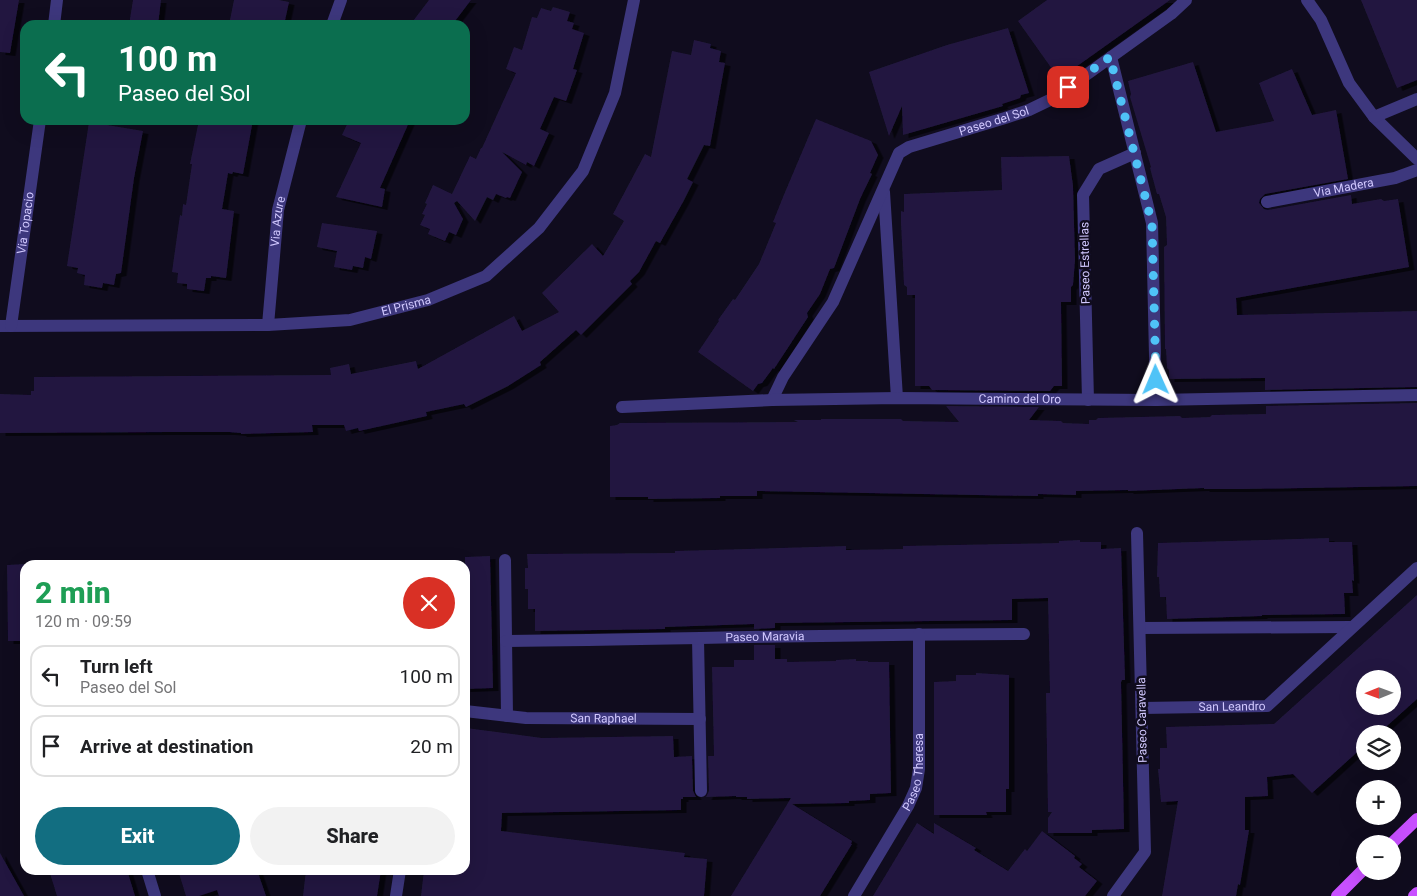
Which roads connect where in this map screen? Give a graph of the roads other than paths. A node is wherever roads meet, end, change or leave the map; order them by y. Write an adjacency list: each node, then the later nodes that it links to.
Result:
1 (58, 0): 6 (street)
2 (341, 0): 7 (street)
3 (634, 0): 18 (street, El Prisma)
4 (1186, 0): 8 (street, Paseo del Sol)
5 (1307, 0): 10 (street)
6 (55, 20)
7 (334, 20)
8 (1110, 57): 13 (street); 16 (street, Paseo del Sol)
9 (1417, 99): 10 (street)
10 (1374, 117): 14 (street)
11 (39, 125): 19 (street, Via Topacio)
12 (299, 125): 18 (street, Via Azure)
13 (1135, 153): 23 (street, Paseo Estrellas); 24 (street)
14 (1417, 159)
15 (1417, 170): 17 (street, Via Madera)
16 (884, 189): 21 (street, Paseo del Sol); 22 (street, Paseo del Sol)
17 (1268, 202)
18 (268, 325): 19 (street, El Prisma)
19 (5, 326)
20 (1417, 395): 24 (street, Camino del Oro)
21 (897, 398): 22 (street, Camino del Oro); 23 (street, Camino del Oro)
22 (772, 400): 25 (street, Camino del Oro)
23 (1088, 400): 24 (street, Camino del Oro)
24 (1156, 400)
25 (622, 408)
26 (1137, 533): 30 (street, Paseo Caravella)
27 (505, 560): 34 (street)
28 (1417, 568): 29 (street, San Leandro)
29 (1351, 627): 30 (street); 35 (street, San Leandro)
30 (1140, 628): 35 (street, Paseo Caravella)
31 (919, 634): 32 (street, Paseo Maravia); 33 (street, Paseo Maravia); 48 (street, Paseo Theresa)
32 (1024, 634)
33 (698, 639): 34 (street, Paseo Maravia); 38 (street)
34 (506, 641): 37 (street)
35 (1142, 708): 49 (street, Paseo Caravella)
36 (470, 712): 37 (street, San Raphael)
37 (507, 716): 38 (street, San Raphael)
38 (700, 719): 39 (street)
39 (701, 791)
40 (1417, 819): 41 (main road)
41 (1400, 835)
42 (149, 875): 46 (street)
43 (399, 875): 47 (street)
44 (1356, 877): 50 (main road)
45 (1417, 893): 51 (main road)
46 (155, 896)
47 (396, 896)
48 (854, 896)
49 (1113, 896)
50 (1337, 896)
51 (1414, 896)

